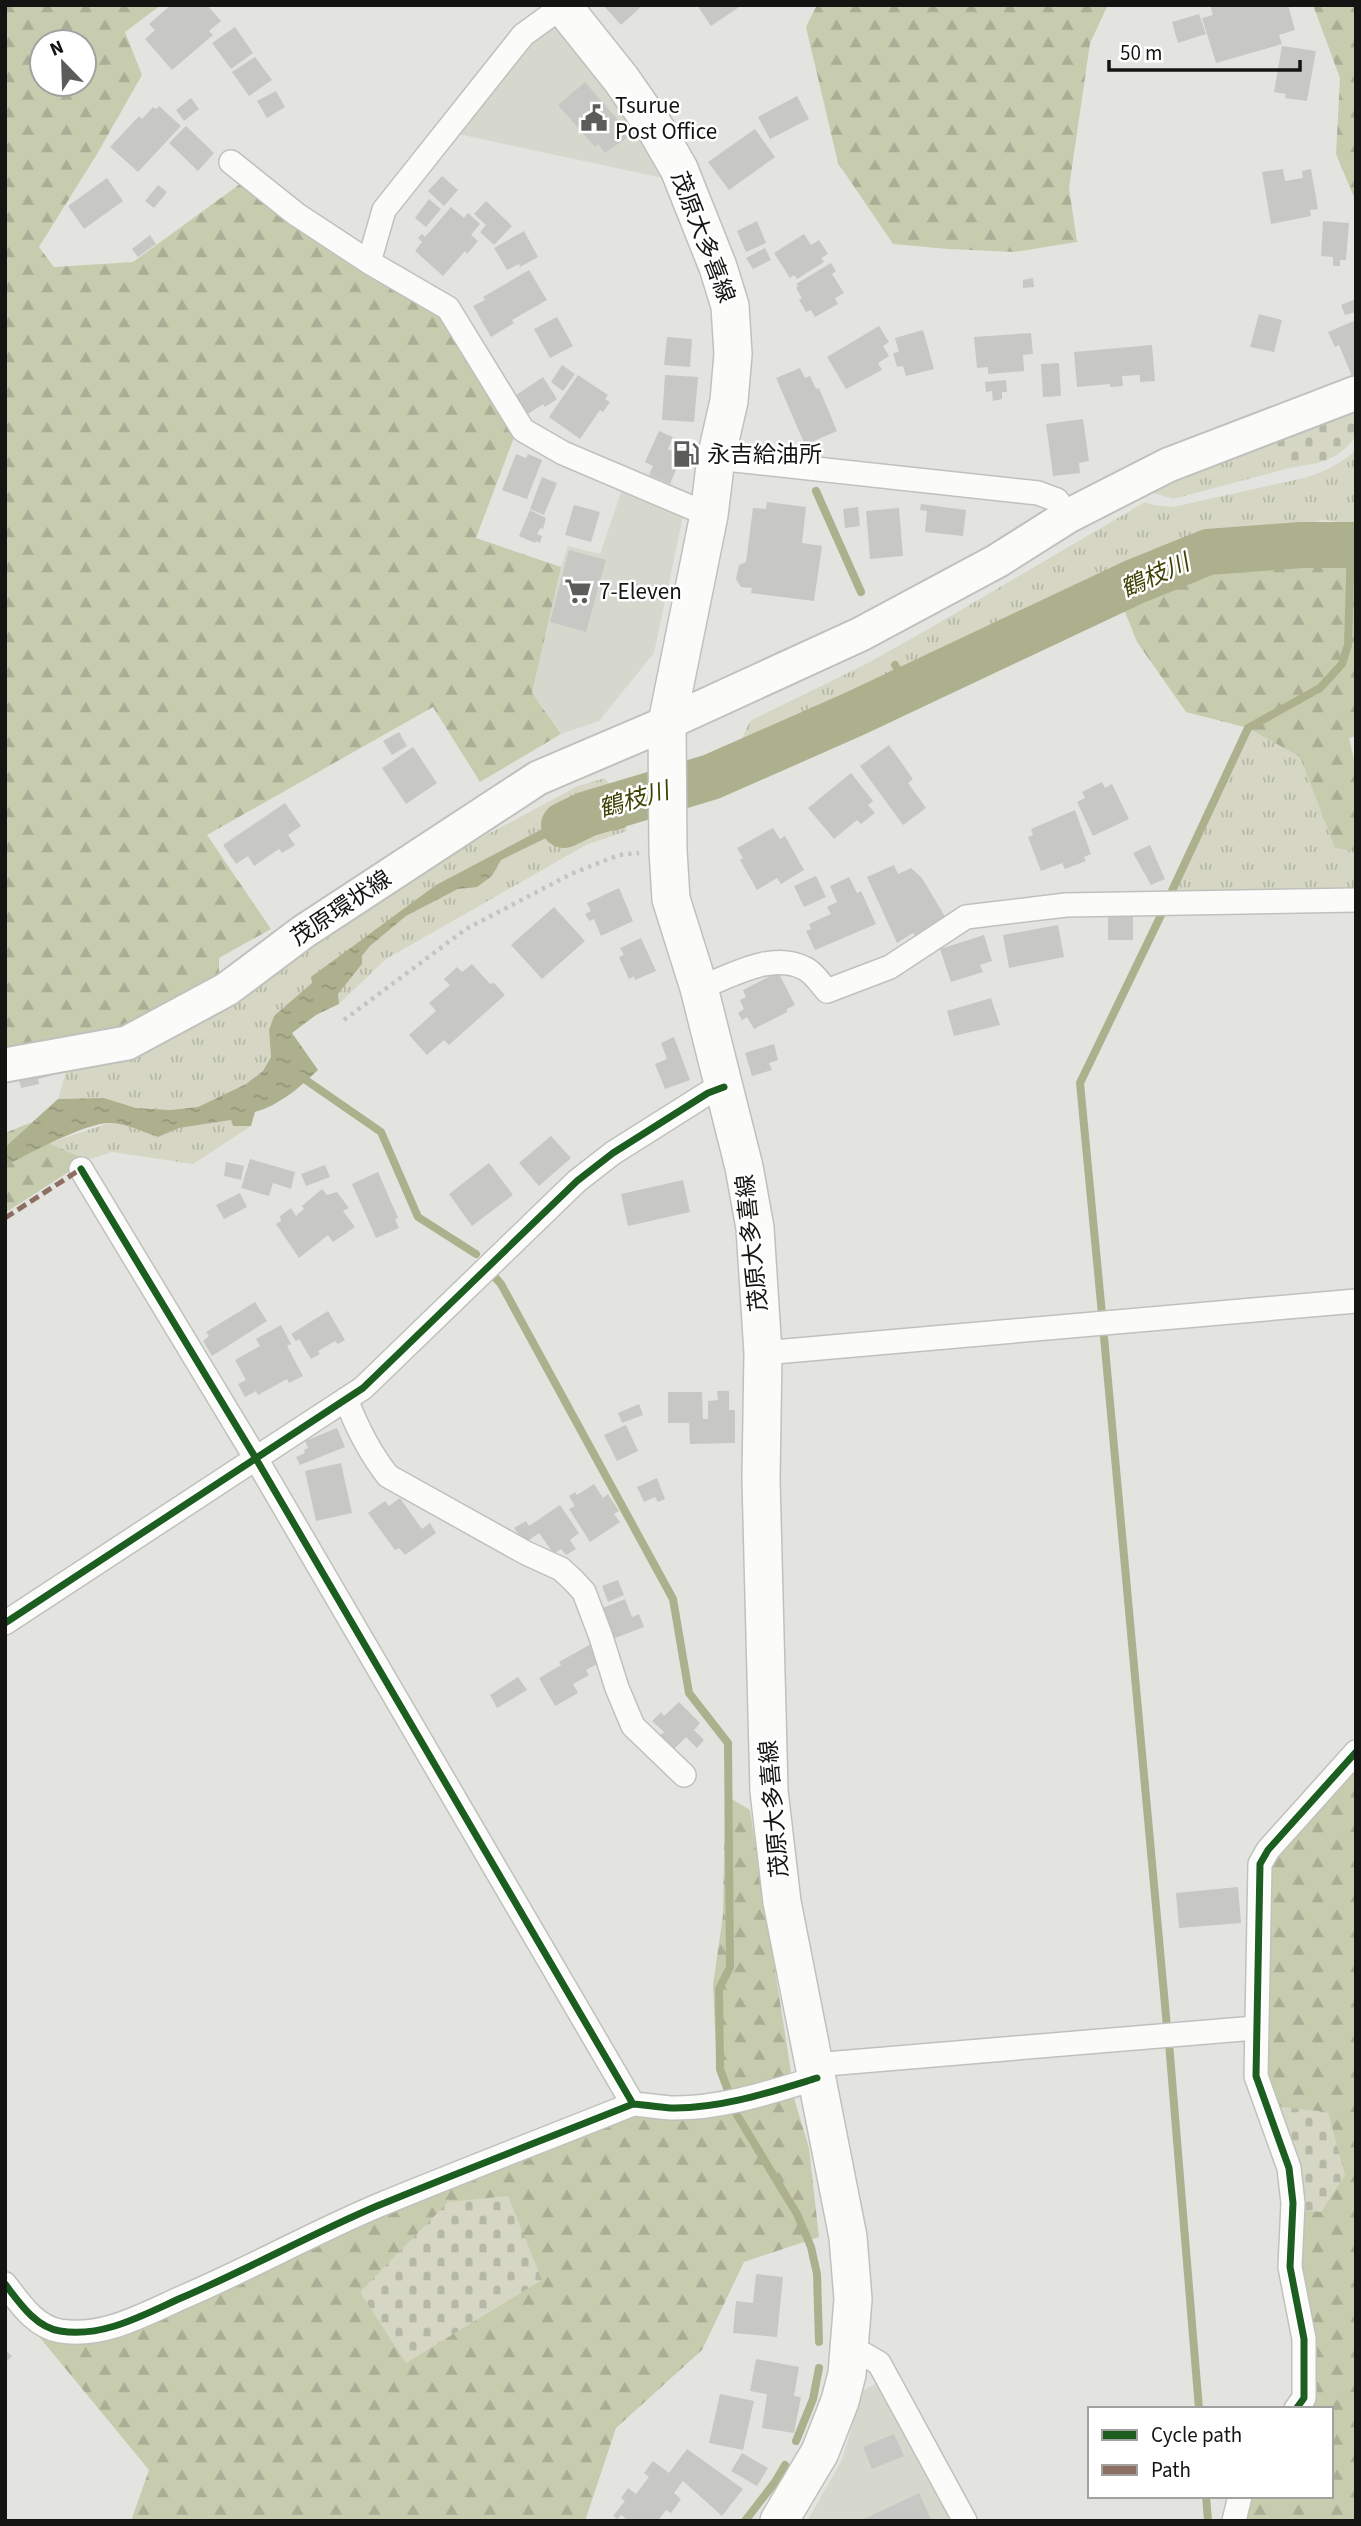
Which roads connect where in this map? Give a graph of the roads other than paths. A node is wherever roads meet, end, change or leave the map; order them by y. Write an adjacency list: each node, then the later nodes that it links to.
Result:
1 (563, 6): 3 (street); 5 (main road, 茂原大多喜線)
2 (231, 162): 3 (street)
3 (369, 262): 6 (street)
4 (1356, 393): 7 (main road, 茂原環状線)
5 (716, 458): 6 (main road, 茂原大多喜線); 7 (street)
6 (709, 515): 8 (main road, 茂原大多喜線)
7 (1068, 516): 8 (main road, 茂原環状線)
8 (668, 738): 10 (main road, 茂原大多喜線); 11 (main road, 茂原環状線)
9 (1356, 900): 10 (street)
10 (699, 988): 12 (main road, 茂原大多喜線)
11 (5, 1065)
12 (724, 1087): 15 (main road, 茂原大多喜線); 16 (street)
13 (81, 1169): 17 (street)
14 (1356, 1301): 15 (street)
15 (763, 1353): 22 (main road, 茂原大多喜線)
16 (346, 1399): 17 (street); 20 (street)
17 (254, 1457): 18 (street); 23 (street)
18 (5, 1623)
19 (1356, 1752): 21 (street)
20 (684, 1776)
21 (1255, 2028): 22 (street); 26 (street)
22 (815, 2071): 23 (street); 25 (main road, 茂原大多喜線)
23 (633, 2104): 24 (street)
24 (5, 2284)
25 (851, 2347): 28 (main road, 茂原大多喜線); 29 (street)
26 (1297, 2407)
27 (1240, 2498): 30 (street)
28 (779, 2521)
29 (965, 2521)
30 (1234, 2521)

